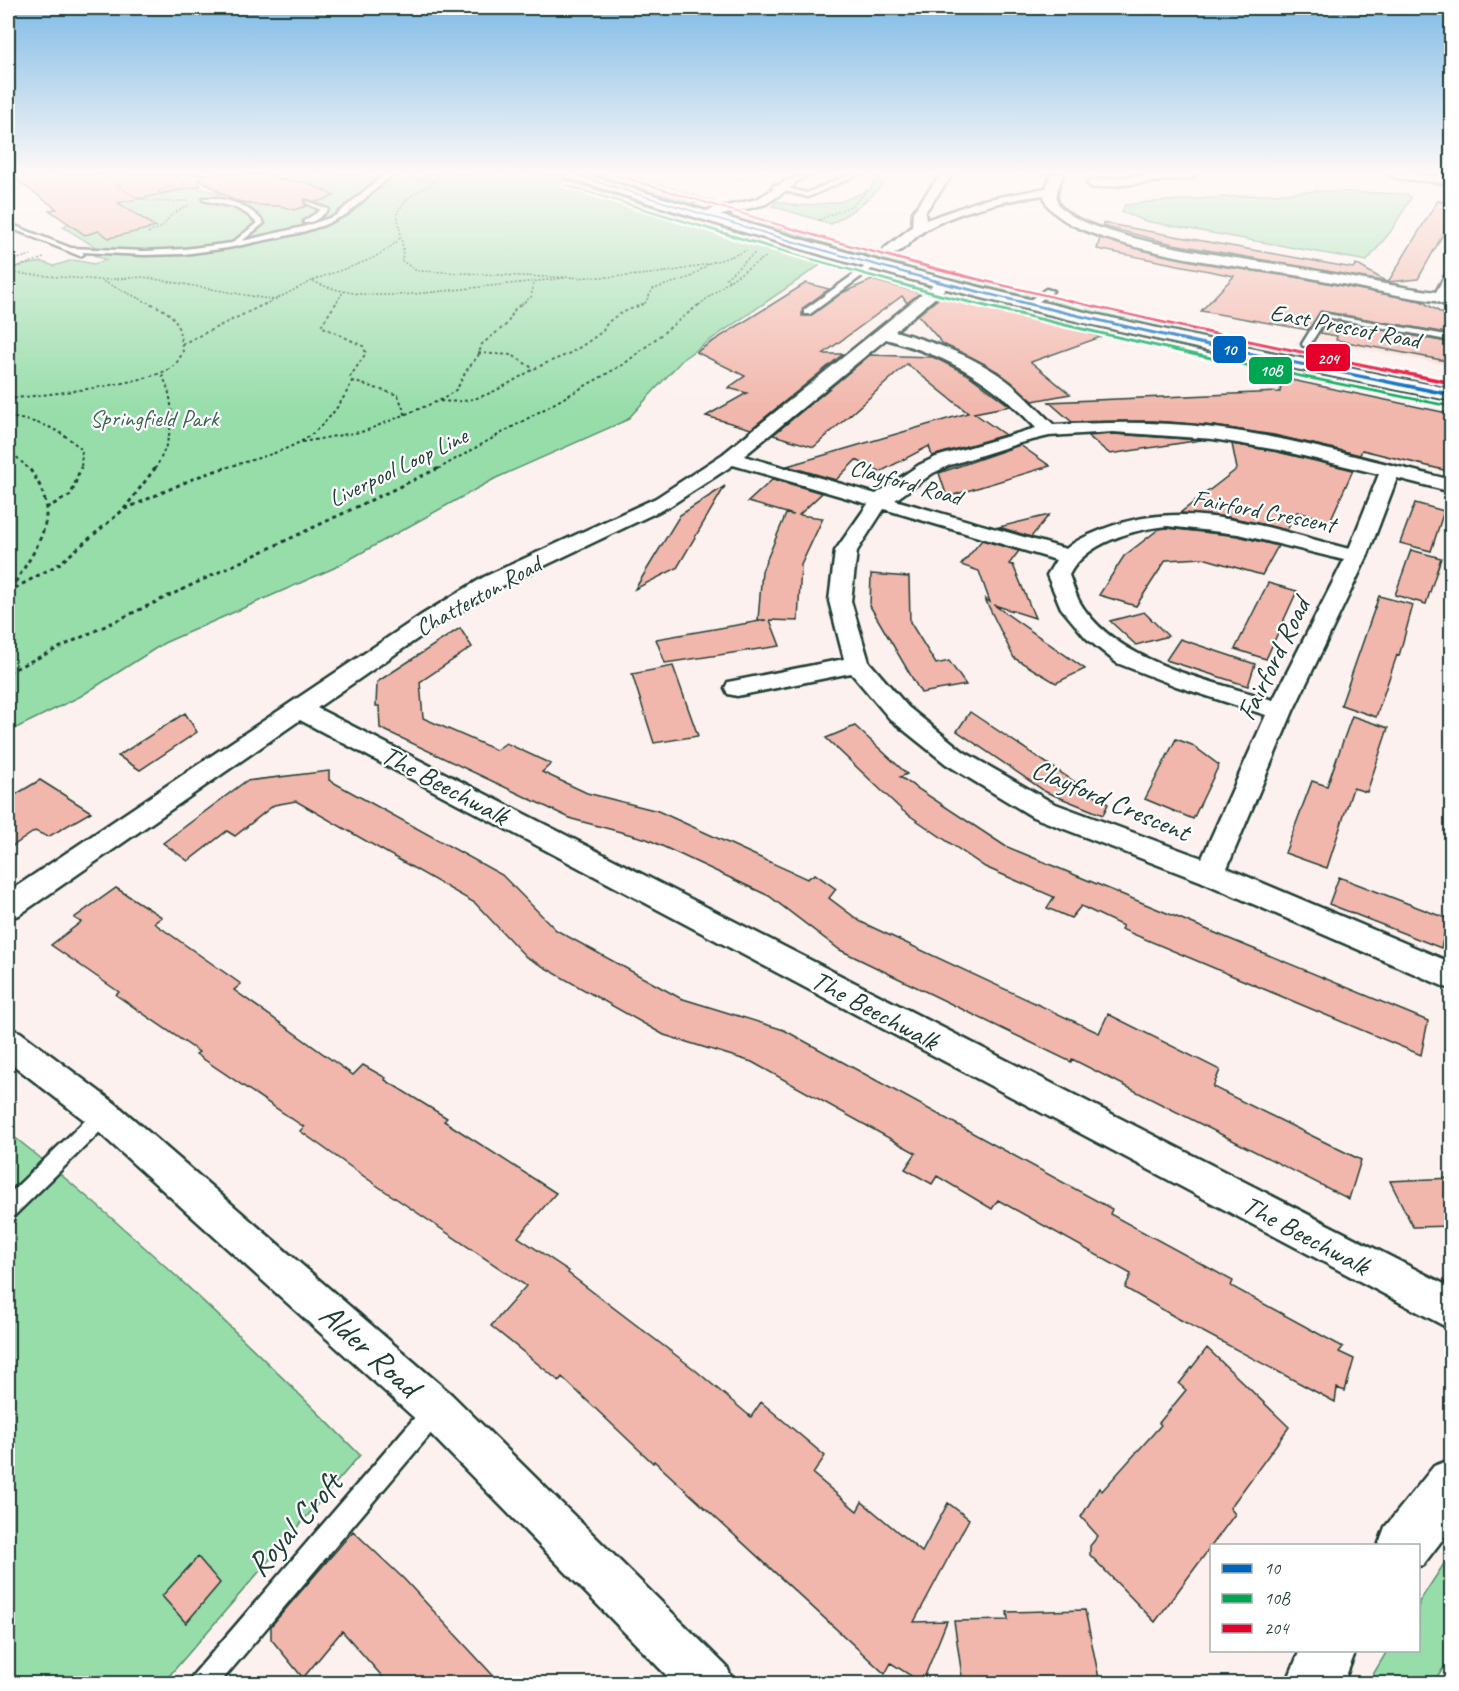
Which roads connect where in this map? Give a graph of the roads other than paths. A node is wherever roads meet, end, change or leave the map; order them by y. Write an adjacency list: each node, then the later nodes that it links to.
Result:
1 (79, 253): 5 (lane)
2 (813, 253): 6 (highway, East Prescot Road)
3 (898, 253): 9 (highway, East Prescot Road)
4 (1196, 253): 10 (street)
5 (89, 257)
6 (873, 265): 8 (highway, East Prescot Road); 12 (lane)
7 (1452, 275): 10 (street)
8 (944, 283): 11 (highway, East Prescot Road); 13 (street, Chatterton Road)
9 (1049, 291): 11 (lane); 15 (highway, East Prescot Road)
10 (1445, 300)
11 (1030, 304): 19 (highway, East Prescot Road)
12 (807, 312)
13 (884, 333): 20 (street); 21 (street, Chatterton Road)
14 (1452, 339): 15 (lane)
15 (1306, 344): 16 (highway, East Prescot Road)
16 (1374, 358): 17 (highway, East Prescot Road); 18 (highway)
17 (1452, 373)
18 (1452, 379)
19 (1452, 395)
20 (1049, 431): 22 (street, Clayford Crescent); 24 (street, Clayford Crescent)
21 (730, 458): 24 (street, Clayford Road); 29 (street, Chatterton Road)
22 (1390, 471): 23 (street, Clayford Crescent); 26 (street, Fairford Road)
23 (1452, 486)
24 (880, 501): 25 (street, Clayford Road); 27 (street, Clayford Crescent)
25 (1067, 556): 26 (street, Fairford Crescent); 30 (street)
26 (1356, 557): 30 (street, Fairford Road)
27 (857, 664): 28 (street); 31 (street, Clayford Crescent)
28 (737, 688)
29 (299, 709): 32 (street, Chatterton Road); 37 (street, The Beechwalk)
30 (1280, 711): 31 (street, Fairford Road)
31 (1210, 873): 33 (street, Clayford Crescent)
32 (8, 907)
33 (1452, 976)
34 (8, 1042): 35 (street, Alder Road)
35 (104, 1115): 36 (lane); 38 (street, Alder Road)
36 (8, 1208)
37 (1452, 1310)
38 (436, 1409): 42 (lane, Royal Croft); 43 (street, Alder Road)
39 (1452, 1484): 40 (highway)
40 (1405, 1544)
41 (1327, 1652): 44 (highway)
42 (202, 1683)
43 (710, 1683)
44 (1314, 1683)

